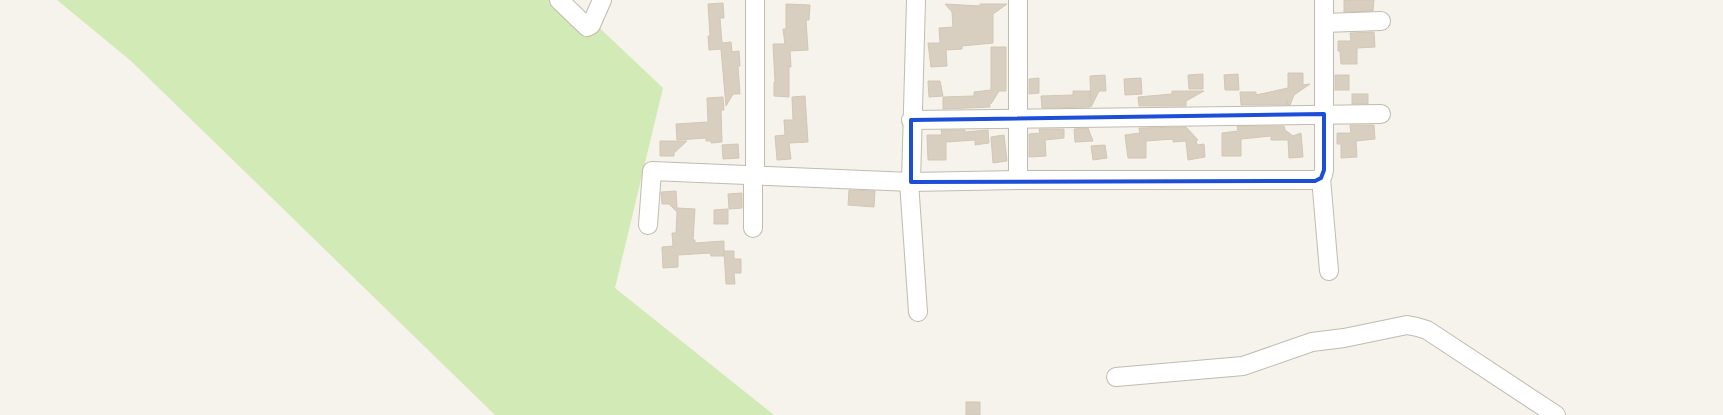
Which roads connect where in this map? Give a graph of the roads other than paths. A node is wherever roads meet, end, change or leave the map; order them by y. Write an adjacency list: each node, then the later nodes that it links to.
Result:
1 (559, 0): 2 (street)
2 (602, 0)
3 (755, 0): 13 (street)
4 (916, 0): 12 (street)
5 (1018, 0): 11 (street)
6 (1324, 0): 8 (street)
7 (1381, 20): 8 (street)
8 (1324, 23): 9 (street)
9 (1324, 114): 10 (street); 11 (street); 14 (street)
10 (1381, 114)
11 (1018, 118): 12 (street); 15 (street)
12 (911, 120): 16 (street)
13 (754, 175): 16 (street); 17 (street); 18 (street)
14 (1321, 178): 15 (street); 19 (street)
15 (1018, 180): 16 (street)
16 (910, 182): 20 (street)
17 (648, 225)
18 (753, 228)
19 (1329, 271)
20 (918, 312)
21 (1116, 377): 22 (street)
22 (1556, 415)

